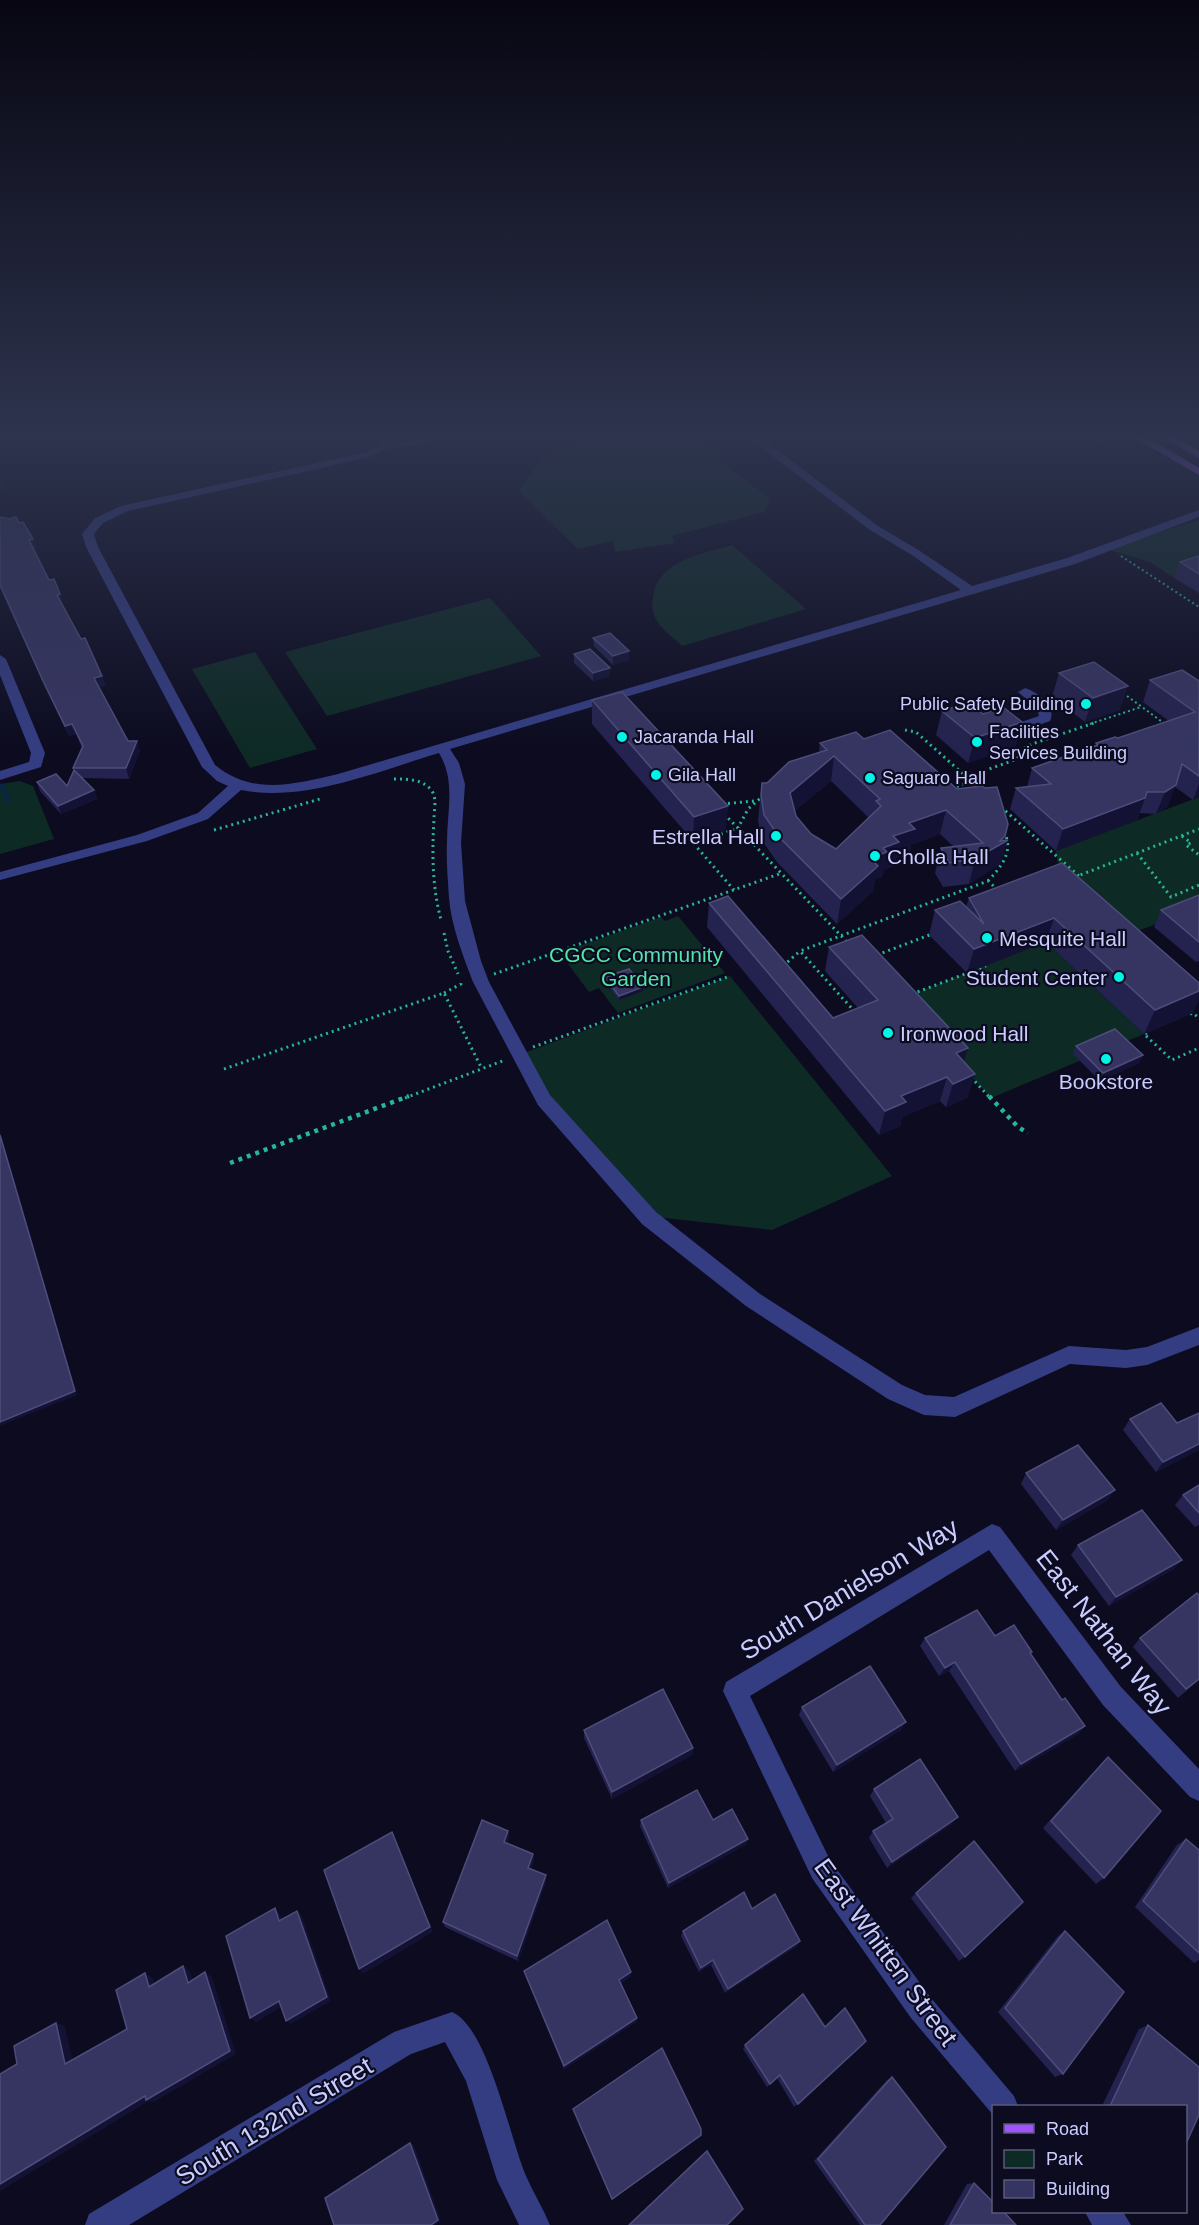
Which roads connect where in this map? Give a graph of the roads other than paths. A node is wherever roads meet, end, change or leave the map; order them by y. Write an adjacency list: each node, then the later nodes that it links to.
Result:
1 (90, 542): 10 (street)
2 (897, 542): 4 (street)
3 (1124, 542): 4 (street)
4 (971, 591): 8 (street)
5 (0, 659): 9 (street)
6 (1025, 692): 7 (street)
7 (1011, 730)
8 (442, 747): 10 (street); 12 (street)
9 (0, 776)
10 (238, 785): 11 (street)
11 (2, 876)
12 (1199, 1336)
13 (993, 1535): 14 (street, South Danielson Way); 15 (street, East Nathan Way)
14 (735, 1691): 16 (street, East Whitten Street)
15 (1199, 1788)
16 (1003, 2105)
17 (1102, 2213): 20 (street)
18 (100, 2225): 19 (street, South 132nd Street)
19 (535, 2225)
20 (1116, 2225)

